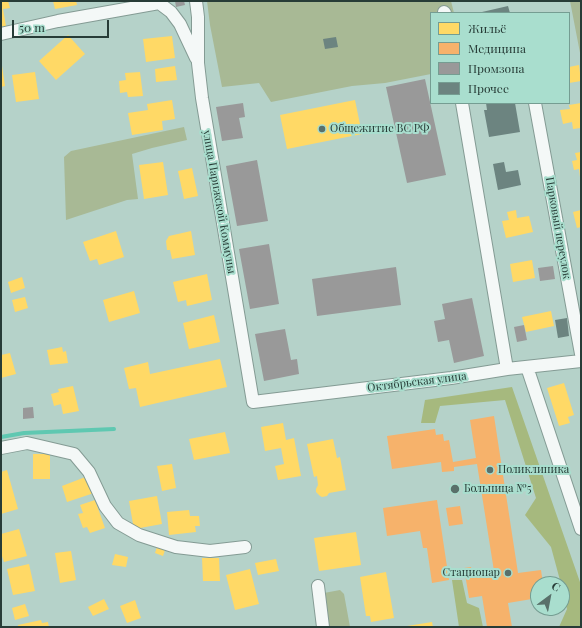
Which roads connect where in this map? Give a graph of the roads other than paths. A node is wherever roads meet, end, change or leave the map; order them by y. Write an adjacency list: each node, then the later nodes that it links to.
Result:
1 (196, 1): 3 (street, улица Парижской Коммуны)
2 (1, 34): 3 (street)
3 (198, 63): 10 (street, улица Парижской Коммуны)
4 (462, 104): 9 (street)
5 (534, 104): 6 (street, Парковый переулок)
6 (581, 354)
7 (581, 361): 8 (street, Октябрьская улица)
8 (527, 367): 9 (street, Октябрьская улица); 12 (street)
9 (507, 369): 10 (street, Октябрьская улица)
10 (253, 402)
11 (1, 448): 13 (street)
12 (581, 528)
13 (245, 547)
14 (318, 586): 15 (street)
15 (323, 627)

